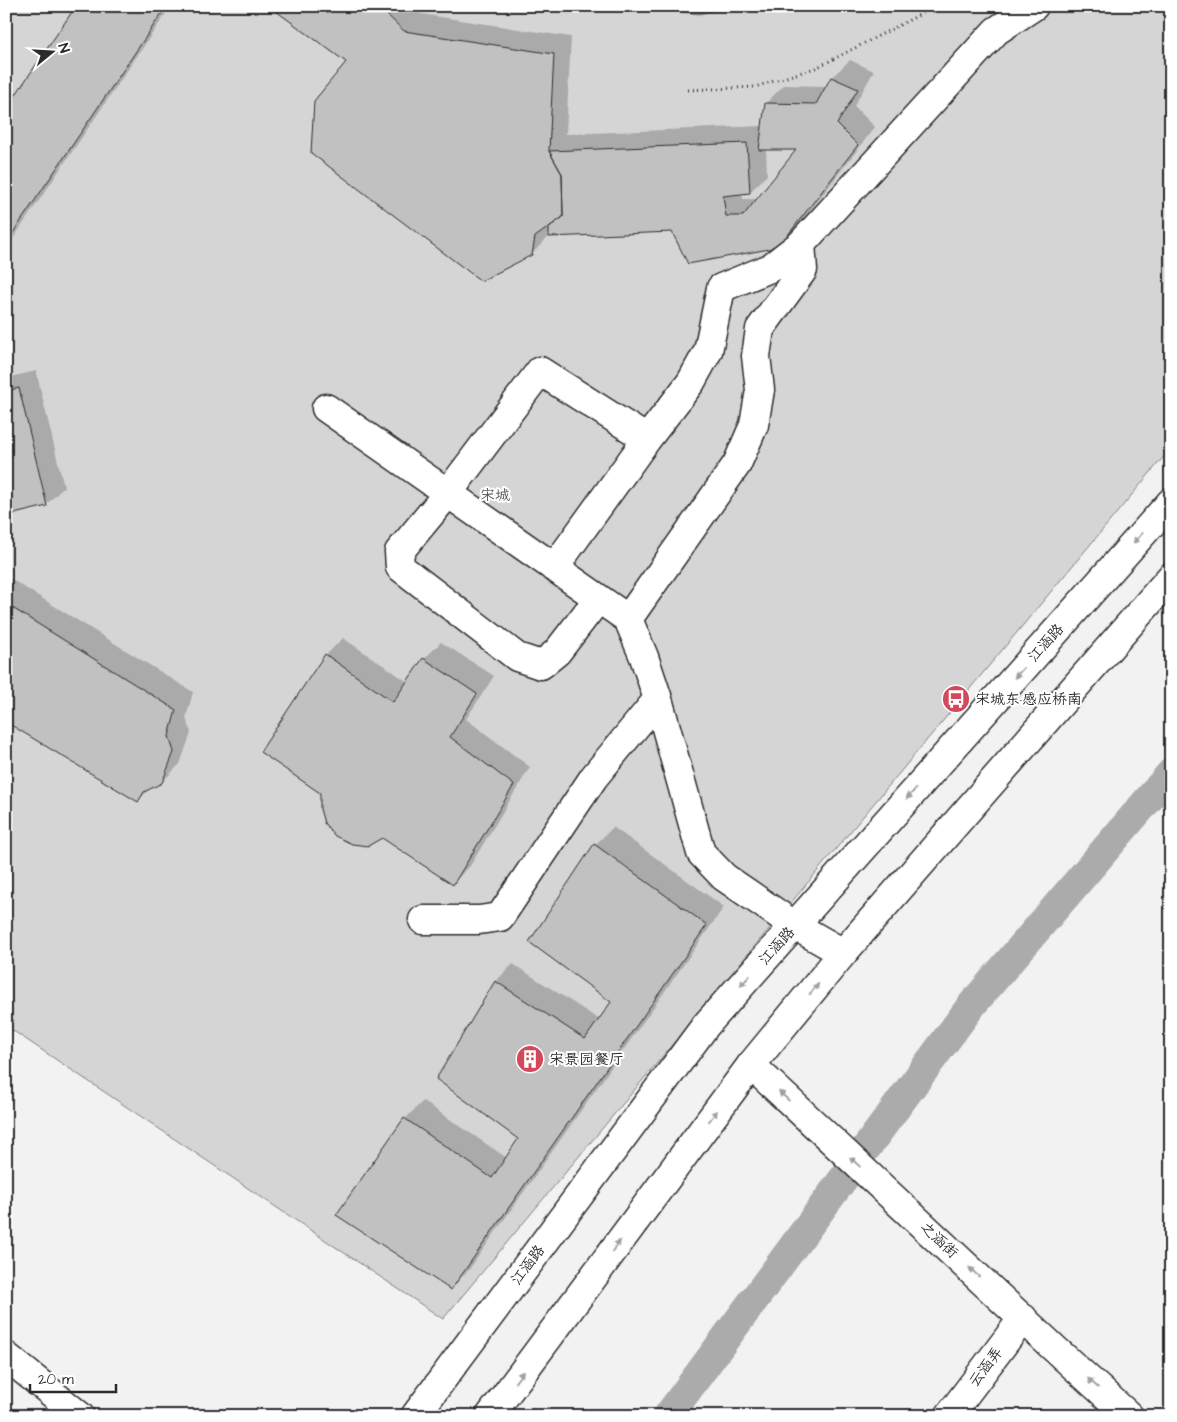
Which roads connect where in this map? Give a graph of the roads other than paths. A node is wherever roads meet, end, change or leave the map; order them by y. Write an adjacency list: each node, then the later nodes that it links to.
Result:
1 (1034, 6): 2 (main road)
2 (801, 244): 4 (main road); 10 (main road)
3 (326, 408): 5 (main road)
4 (647, 439): 5 (main road); 7 (main road)
5 (448, 493): 7 (main road); 9 (main road)
6 (1171, 502): 13 (main road, 江涵路, one-way to 13)
7 (554, 568): 9 (main road)
8 (1171, 577): 14 (main road)
9 (598, 599): 10 (main road)
10 (628, 619): 11 (main road)
11 (658, 699): 12 (main road); 13 (main road)
12 (423, 920)
13 (794, 926): 14 (main road); 19 (main road, 江涵路, one-way to 19)
14 (843, 953): 15 (main road, one-way to 14)
15 (751, 1065): 16 (main road, 之涵街, one-way to 15); 20 (main road, one-way to 15)
16 (1023, 1318): 21 (main road, 云涵弄); 22 (main road, 之涵街, one-way to 16)
17 (6, 1356): 18 (main road)
18 (80, 1416)
19 (415, 1416)
20 (490, 1416)
21 (949, 1416)
22 (1129, 1416)

